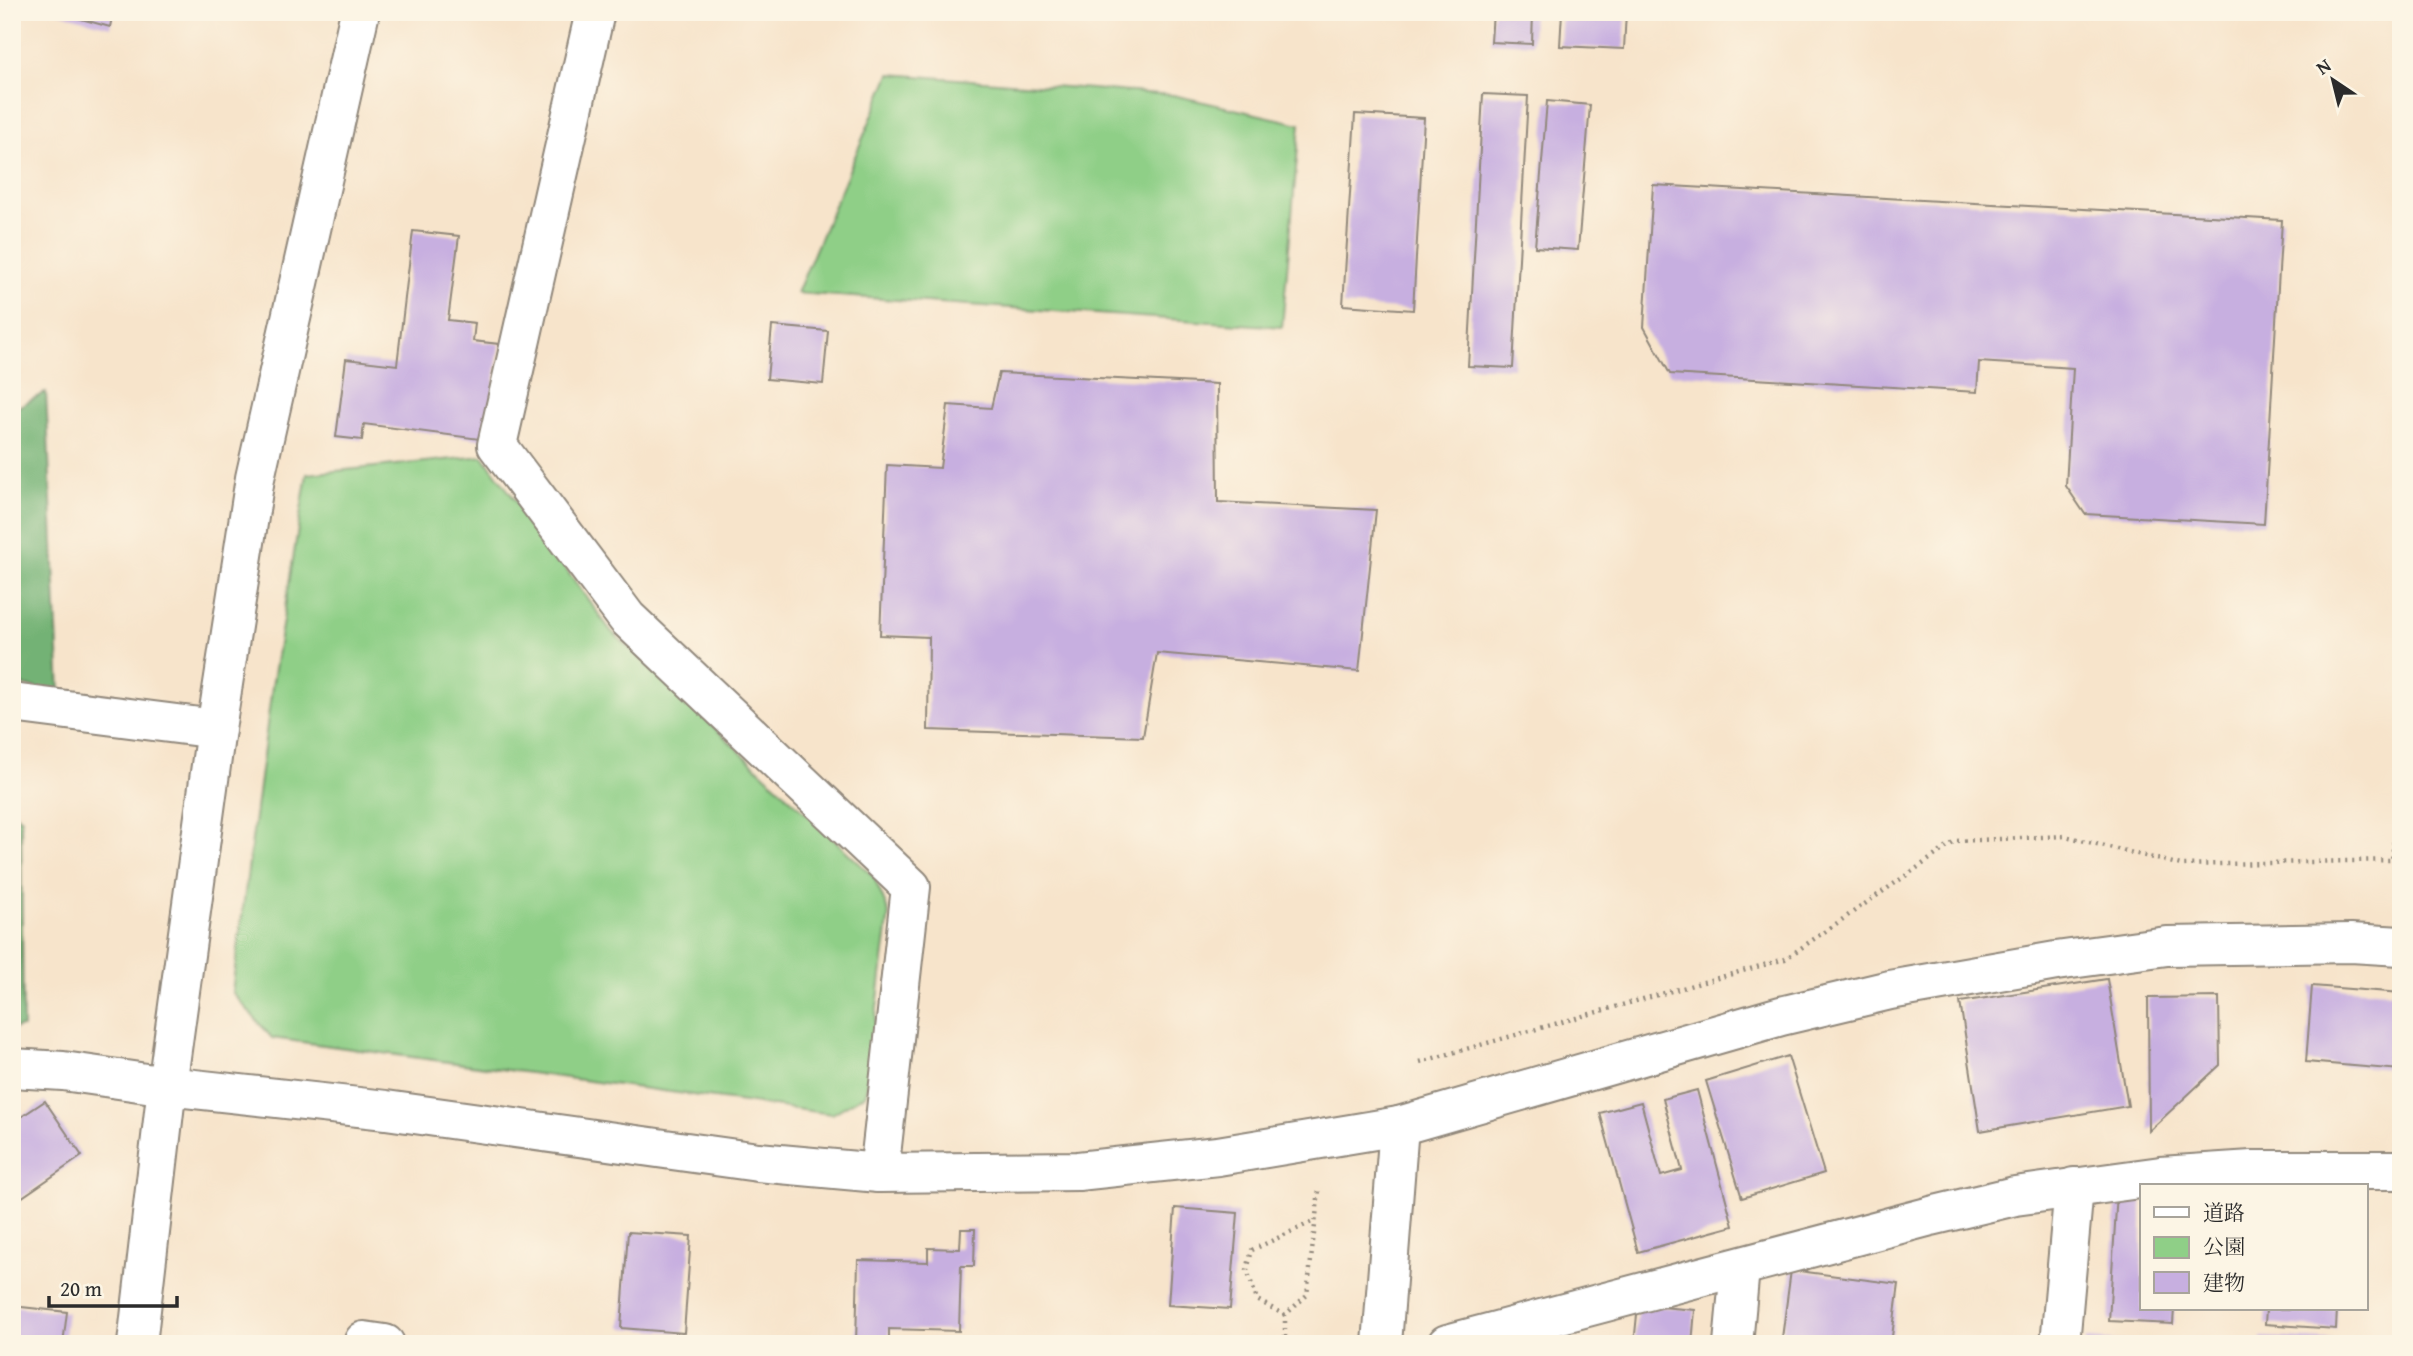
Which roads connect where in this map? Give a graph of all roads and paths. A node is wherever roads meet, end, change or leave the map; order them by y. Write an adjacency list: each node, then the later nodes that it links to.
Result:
1 (360, 12): 4 (street)
2 (596, 12): 12 (street)
3 (12, 703): 4 (street)
4 (216, 729): 9 (street)
5 (2401, 764): 7 (path)
6 (2401, 946): 10 (street)
7 (1420, 1062)
8 (12, 1068): 9 (street)
9 (167, 1086): 12 (street); 18 (street)
10 (1399, 1126): 12 (street); 22 (street)
11 (2401, 1170): 13 (street)
12 (879, 1173)
13 (2074, 1188): 16 (street); 25 (street)
14 (1319, 1190): 15 (path)
15 (1314, 1221): 17 (path); 17 (path)
16 (1740, 1268): 23 (street); 24 (street)
17 (1285, 1315): 21 (path)
18 (138, 1344)
19 (363, 1344): 20 (street)
20 (385, 1344)
21 (1285, 1344)
22 (1382, 1344)
23 (1447, 1344)
24 (1733, 1344)
25 (2060, 1344)

